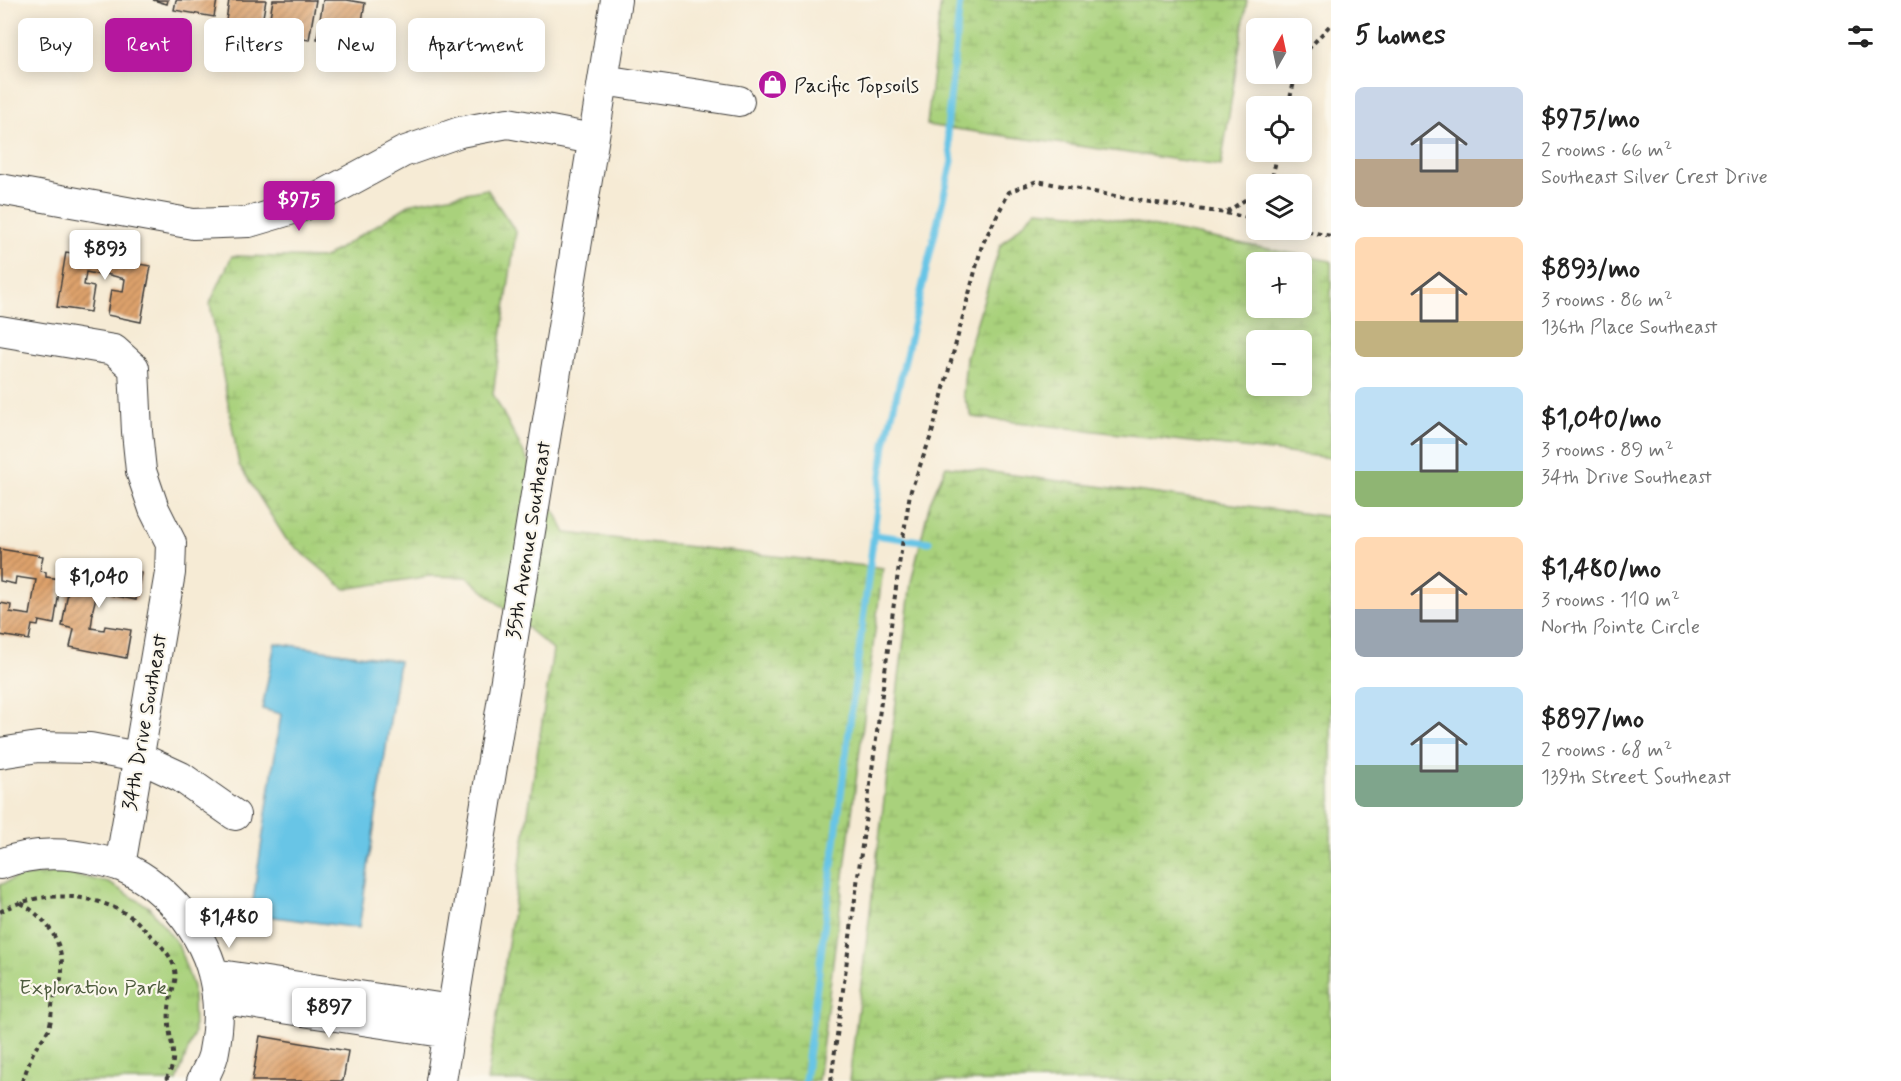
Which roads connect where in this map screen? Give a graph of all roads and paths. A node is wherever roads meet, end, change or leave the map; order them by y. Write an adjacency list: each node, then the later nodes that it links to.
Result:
1 (616, 0): 4 (street, 35th Avenue Southeast)
2 (1331, 24): 3 (path)
3 (1312, 45)
4 (603, 80): 5 (street); 6 (street, 35th Avenue Southeast)
5 (740, 101)
6 (593, 139): 7 (street); 22 (street, 35th Avenue Southeast)
7 (1, 197)
8 (1246, 199): 9 (path)
9 (1225, 213): 10 (path); 27 (path)
10 (1246, 218)
11 (1312, 232): 12 (path)
12 (1331, 236)
13 (0, 331): 15 (street, 34th Drive Southeast)
14 (0, 753): 15 (street)
15 (138, 757): 16 (street); 18 (street, 34th Drive Southeast)
16 (235, 815)
17 (0, 864): 18 (street)
18 (120, 866): 21 (street)
19 (20, 903): 20 (path); 23 (path); 24 (path)
20 (0, 912)
21 (215, 986): 22 (street); 25 (street)
22 (450, 1022): 26 (street, 35th Avenue Southeast)
23 (22, 1081)
24 (165, 1081)
25 (202, 1081)
26 (441, 1081)
27 (831, 1081)

